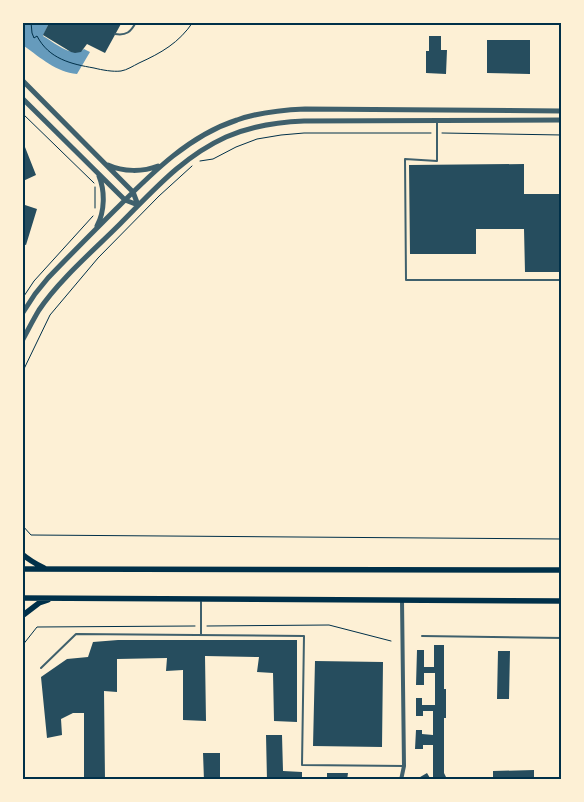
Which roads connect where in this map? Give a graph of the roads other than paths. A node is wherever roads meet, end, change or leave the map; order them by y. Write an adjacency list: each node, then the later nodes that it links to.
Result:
1 (136, 22): 2 (lane)
2 (115, 34)
3 (22, 80): 8 (street)
4 (22, 98): 10 (street)
5 (562, 111): 9 (street)
6 (437, 120): 7 (street); 13 (street); 15 (lane)
7 (562, 120)
8 (106, 164): 9 (street); 11 (street)
9 (161, 165): 11 (street)
10 (98, 173): 12 (street); 14 (street)
11 (133, 192): 12 (street); 13 (street)
12 (125, 200): 13 (street); 14 (street)
13 (138, 205): 17 (street)
14 (95, 230): 16 (street)
15 (562, 280)
16 (22, 314)
17 (22, 341)
18 (22, 554): 20 (main road)
19 (22, 569): 20 (main road)
20 (48, 569): 21 (main road)
21 (562, 570)
22 (22, 598): 23 (main road)
23 (52, 598): 24 (main road); 27 (main road)
24 (201, 599): 25 (main road); 28 (lane)
25 (402, 600): 26 (main road); 32 (street)
26 (562, 601)
27 (22, 616)
28 (201, 636): 31 (lane); 32 (lane)
29 (422, 636): 30 (lane)
30 (562, 638)
31 (40, 668)
32 (404, 766): 33 (street)
33 (401, 780)

